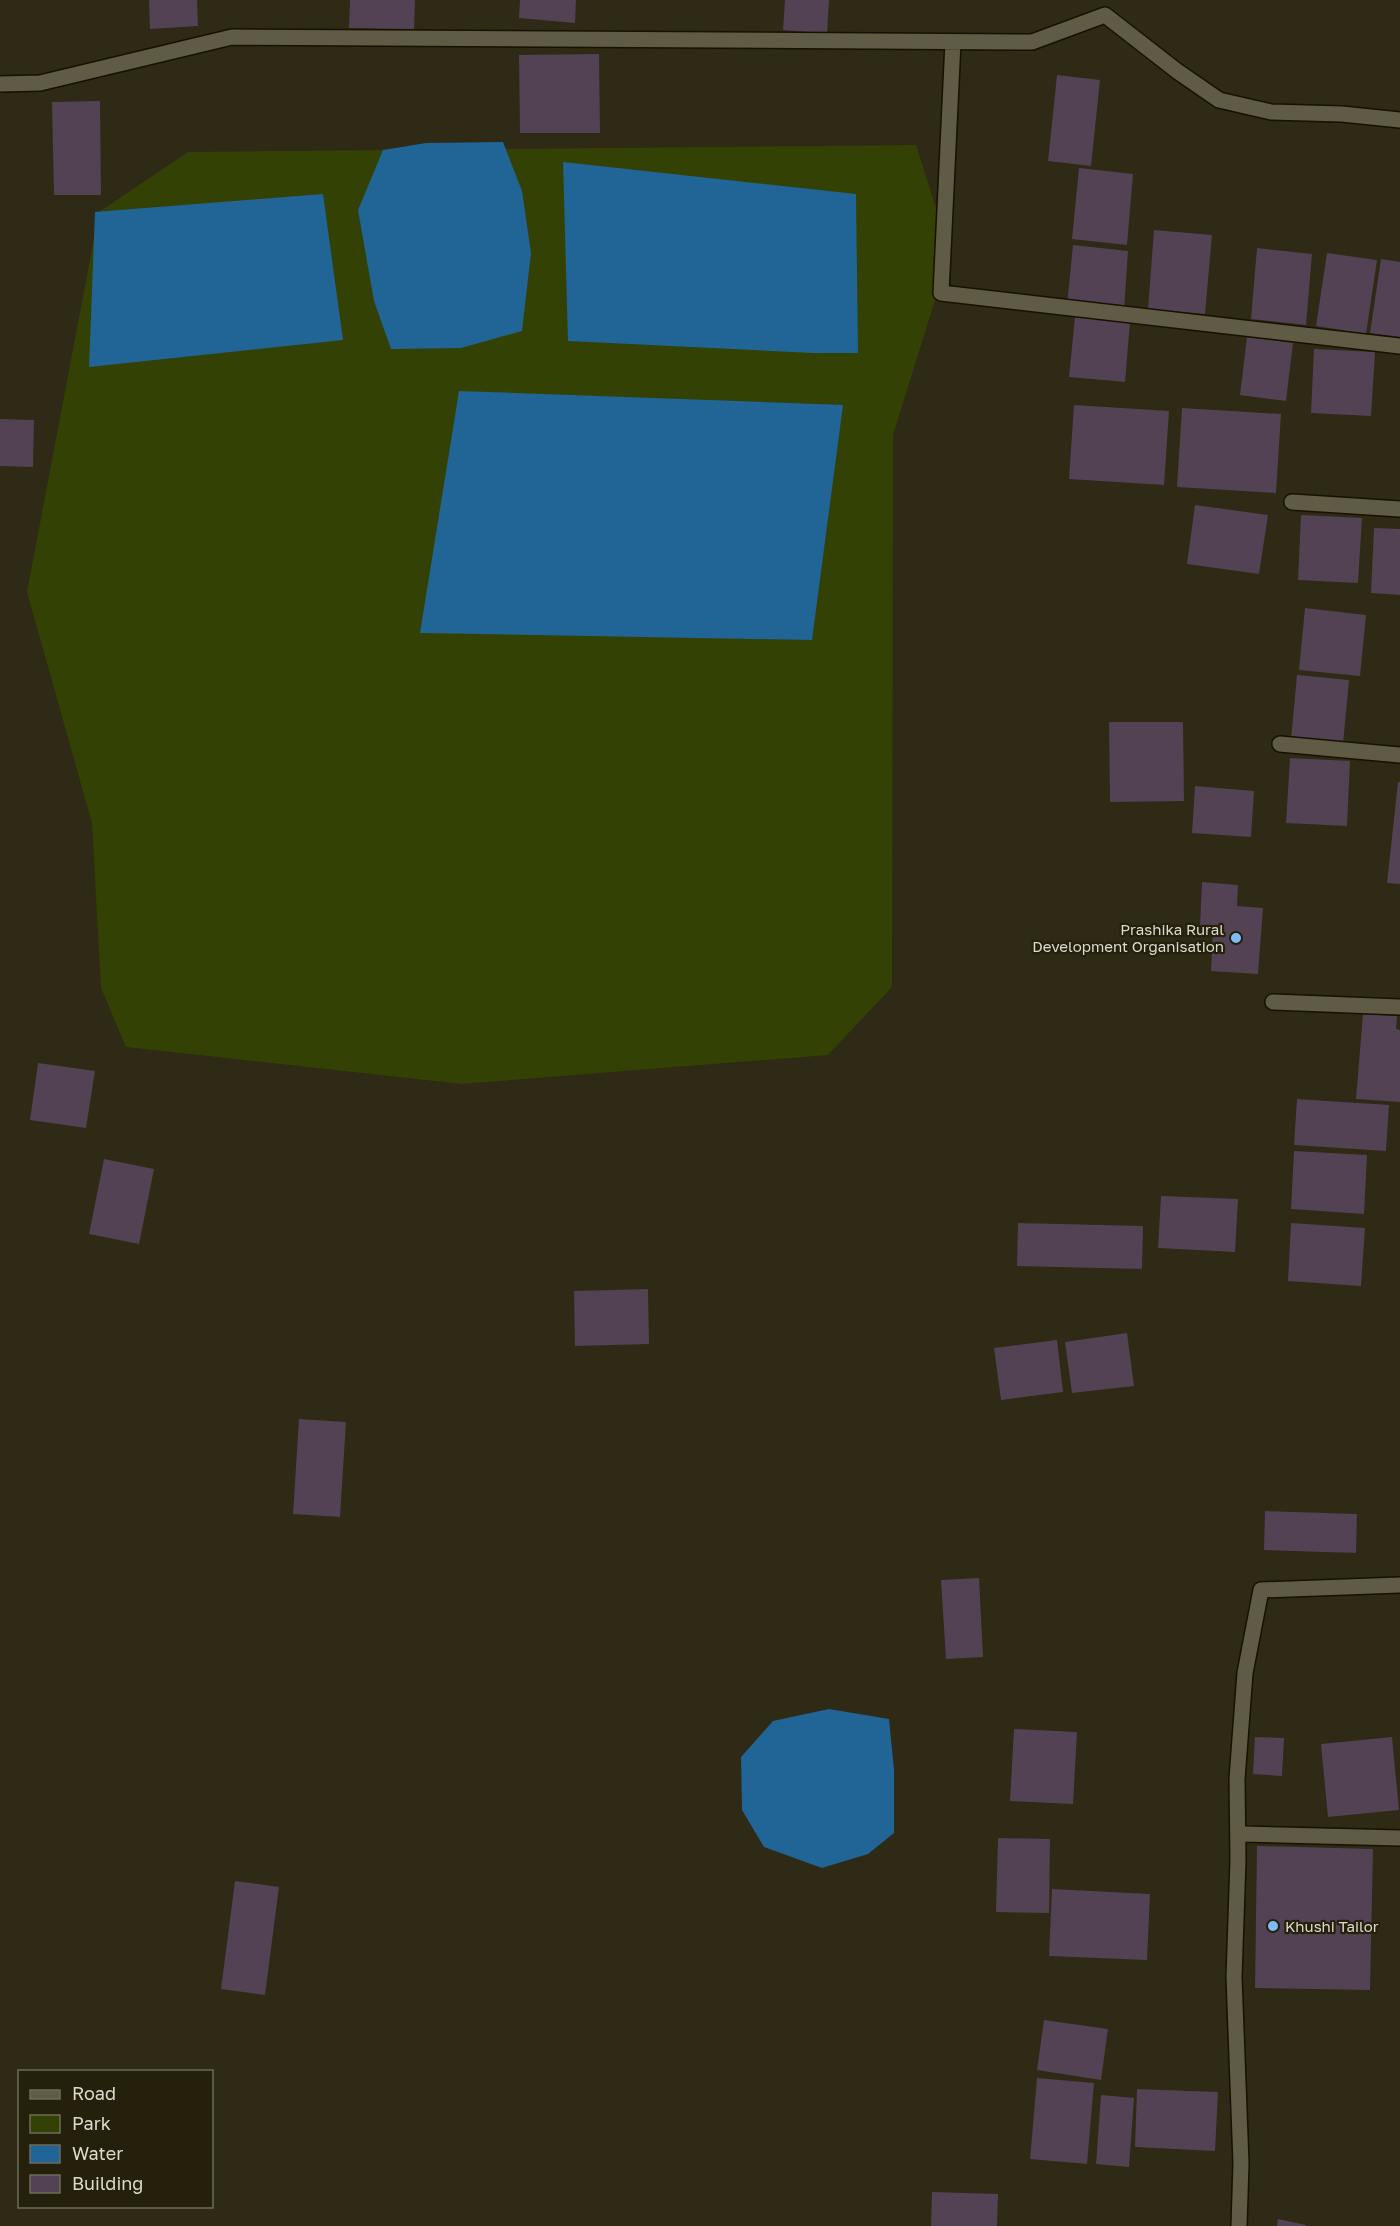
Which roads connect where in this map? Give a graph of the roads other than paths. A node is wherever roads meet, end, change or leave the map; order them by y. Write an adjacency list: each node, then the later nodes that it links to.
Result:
1 (1105, 7): 2 (street); 4 (street)
2 (953, 42): 3 (street); 5 (street)
3 (0, 84)
4 (1400, 120)
5 (1400, 346)
6 (1292, 502): 7 (street)
7 (1400, 509)
8 (1280, 744): 9 (street)
9 (1400, 755)
10 (1273, 1002): 11 (street)
11 (1400, 1007)
12 (1400, 1585): 15 (street)
13 (1245, 1834): 14 (street)
14 (1400, 1838)
15 (1239, 2226)

